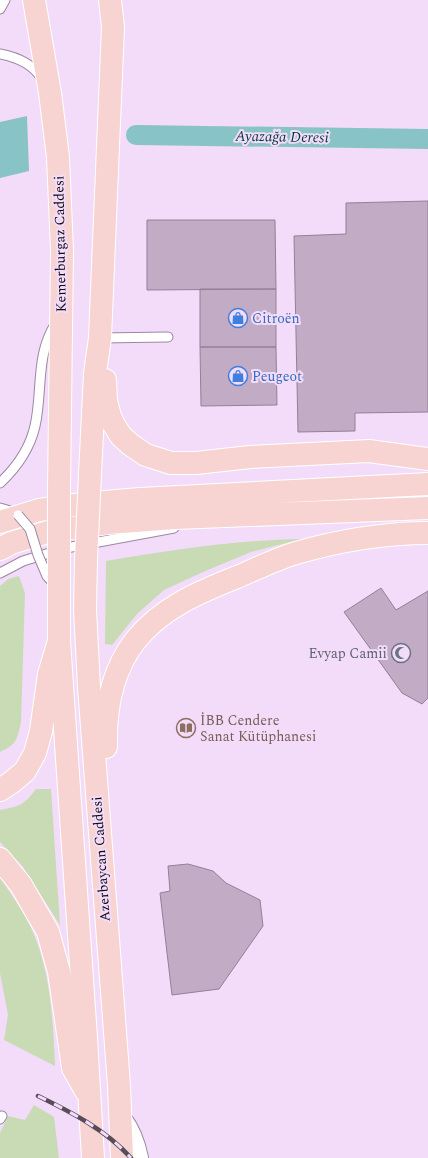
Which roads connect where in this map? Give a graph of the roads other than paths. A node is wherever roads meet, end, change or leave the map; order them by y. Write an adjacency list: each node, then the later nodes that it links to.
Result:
1 (4, 0): 4 (lane)
2 (34, 0): 6 (main road, Kemerburgaz Caddesi)
3 (110, 0): 9 (main road)
4 (0, 8)
5 (0, 54): 6 (lane)
6 (50, 93): 7 (main road, Kemerburgaz Caddesi)
7 (61, 315): 11 (lane); 20 (main road, Kemerburgaz Caddesi, bridge)
8 (168, 337): 9 (lane)
9 (100, 338): 10 (main road); 23 (main road, Azerbaycan Caddesi, bridge)
10 (428, 459)
11 (0, 482)
12 (428, 484): 16 (main road)
13 (0, 508): 16 (lane)
14 (428, 508): 15 (main road)
15 (261, 516): 18 (main road); 19 (lane)
16 (9, 519): 20 (lane, bridge)
17 (428, 533): 23 (main road)
18 (0, 550)
19 (0, 573)
20 (59, 588): 21 (main road, Kemerburgaz Caddesi)
21 (59, 641): 22 (main road); 25 (main road, Azerbaycan Caddesi)
22 (0, 790)
23 (100, 846): 26 (main road, Azerbaycan Caddesi)
24 (0, 859): 25 (main road)
25 (90, 1099): 27 (main road, Azerbaycan Caddesi)
26 (121, 1120): 28 (main road, Azerbaycan Caddesi); 29 (street)
27 (93, 1158)
28 (122, 1158)
29 (137, 1158)

